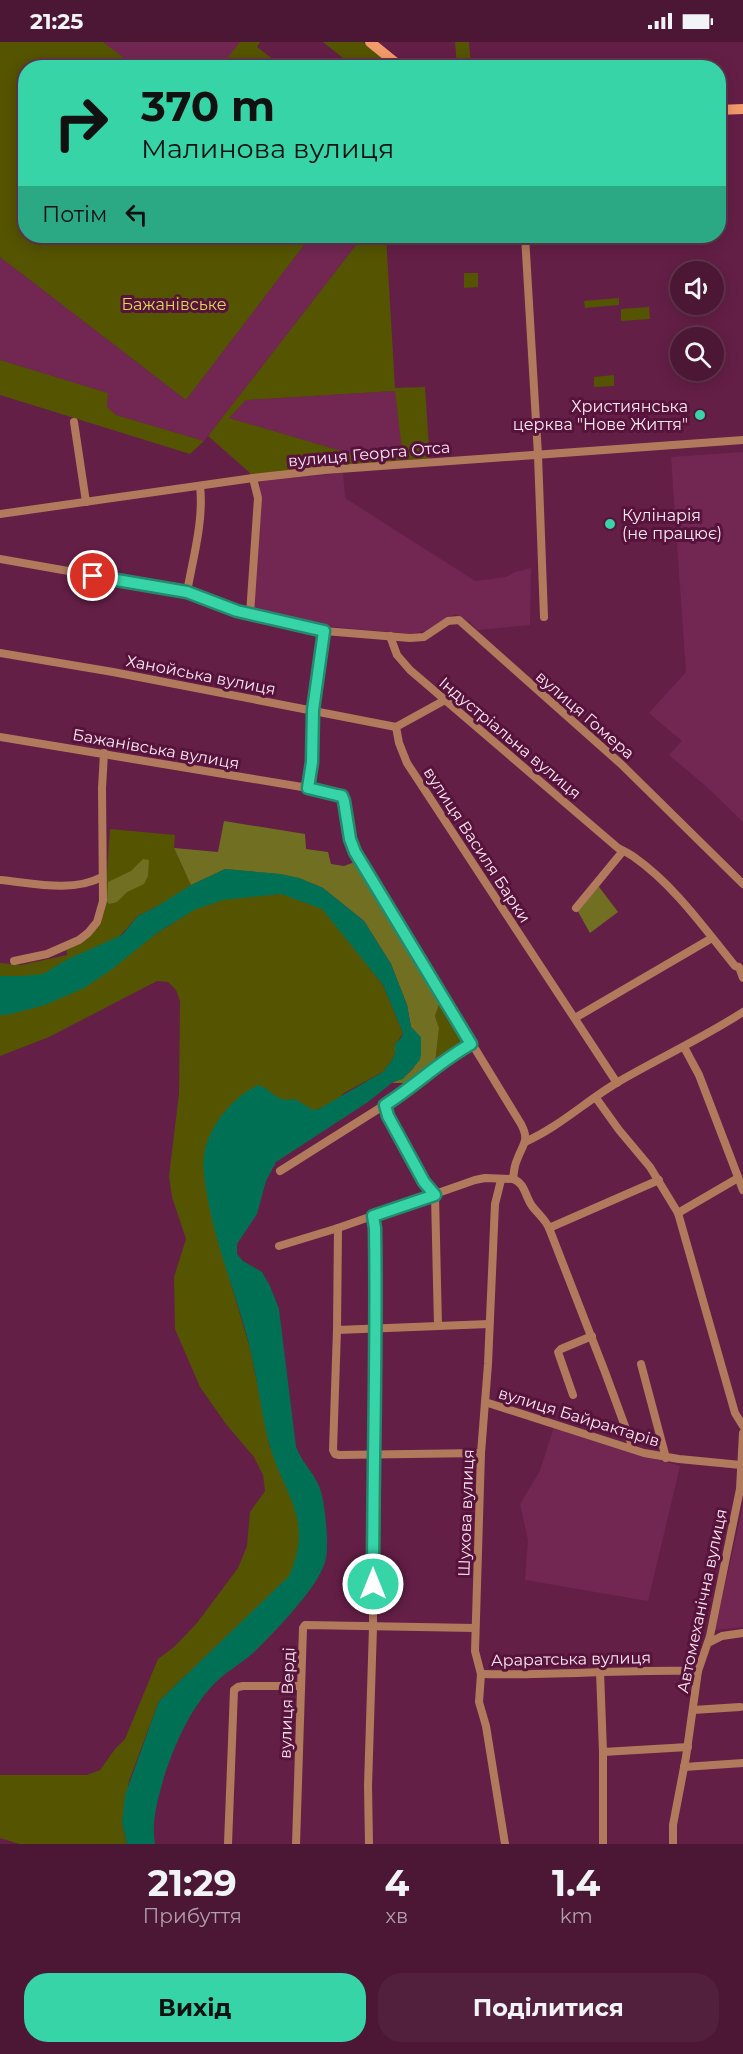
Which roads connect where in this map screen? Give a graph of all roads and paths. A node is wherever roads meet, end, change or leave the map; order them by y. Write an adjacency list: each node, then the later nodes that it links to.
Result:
1 (370, 42): 2 (main road)
2 (392, 60)
3 (743, 109): 4 (main road)
4 (726, 110)
5 (525, 243): 8 (street)
6 (74, 422): 11 (street)
7 (743, 441): 8 (street, вулиця Георга Отса)
8 (538, 455): 9 (street, вулиця Георга Отса); 16 (street)
9 (253, 478): 10 (street, вулиця Георга Отса); 15 (street)
10 (200, 486): 11 (street, вулиця Георга Отса); 14 (street)
11 (86, 502): 12 (street, вулиця Георга Отса)
12 (0, 514)
13 (0, 559): 14 (street, вулиця Гомера)
14 (187, 592): 15 (street, вулиця Гомера)
15 (250, 614): 17 (street, вулиця Гомера)
16 (544, 617)
17 (324, 631): 18 (street, вулиця Гомера); 21 (street)
18 (390, 636): 20 (street, Індустріальна вулиця); 29 (street, вулиця Гомера)
19 (0, 653): 21 (street, Ханойська вулиця)
20 (445, 700): 22 (street); 26 (street, Індустріальна вулиця)
21 (313, 710): 22 (street, Ханойська вулиця); 25 (street)
22 (396, 727): 36 (street, вулиця Василя Барки)
23 (0, 737): 24 (street, Бажанівська вулиця)
24 (104, 753): 25 (street, Бажанівська вулиця); 27 (street)
25 (308, 788): 37 (street, Бажанівська вулиця)
26 (623, 851): 30 (street); 31 (street, Індустріальна вулиця)
27 (102, 877): 28 (street); 32 (street)
28 (0, 880)
29 (743, 884)
30 (576, 908)
31 (712, 938): 33 (street, Індустріальна вулиця); 36 (street)
32 (14, 961)
33 (741, 967): 34 (street, Індустріальна вулиця)
34 (743, 978)
35 (743, 1012): 38 (street)
36 (575, 1018): 39 (street, вулиця Василя Барки)
37 (471, 1044): 41 (street); 42 (street)
38 (684, 1047): 39 (street); 44 (street)
39 (617, 1083): 40 (street)
40 (596, 1098): 42 (street); 47 (street)
41 (385, 1105): 43 (street); 49 (street)
42 (525, 1142): 45 (street)
43 (280, 1171)
44 (738, 1178): 48 (street); 50 (street)
45 (513, 1179): 46 (street); 53 (street)
46 (501, 1180): 49 (street); 55 (street, Шухова вулиця)
47 (659, 1180): 50 (street); 53 (street)
48 (743, 1190)
49 (435, 1195): 51 (street); 56 (street)
50 (678, 1213): 63 (street)
51 (373, 1216): 52 (street); 57 (street)
52 (338, 1228): 54 (street); 58 (street)
53 (549, 1228): 59 (street)
54 (279, 1246)
55 (489, 1324): 56 (street); 62 (street, Шухова вулиця)
56 (438, 1326): 57 (street)
57 (376, 1328): 58 (street); 66 (street)
58 (337, 1330): 66 (street)
59 (592, 1336): 61 (street); 65 (street)
60 (641, 1364): 68 (street, вулиця Байрактарів)
61 (573, 1395)
62 (484, 1402): 65 (street, вулиця Байрактарів); 67 (street, Шухова вулиця)
63 (743, 1426)
64 (743, 1434): 69 (street, Автомеханічна вулиця)
65 (633, 1448): 68 (street, вулиця Байрактарів)
66 (373, 1453): 67 (street); 70 (street)
67 (481, 1453): 71 (street, Шухова вулиця)
68 (666, 1458): 69 (street, вулиця Байрактарів)
69 (741, 1466): 73 (street, Автомеханічна вулиця)
70 (373, 1627): 71 (street, вулиця Верді); 77 (street, вулиця Верді); 86 (street)
71 (475, 1628): 76 (street, Шухова вулиця)
72 (743, 1633): 73 (street)
73 (708, 1644): 75 (street, Автомеханічна вулиця)
74 (600, 1671): 75 (street, Араратська вулиця); 76 (street, Араратська вулиця); 81 (street)
75 (698, 1671): 79 (street, Автомеханічна вулиця)
76 (481, 1674): 87 (street, Шухова вулиця)
77 (301, 1686): 84 (street); 85 (street, вулиця Верді)
78 (740, 1707): 79 (street)
79 (693, 1710): 80 (street, Автомеханічна вулиця)
80 (688, 1747): 81 (street); 83 (street, Автомеханічна вулиця)
81 (603, 1752): 88 (street)
82 (743, 1763): 83 (street)
83 (684, 1767): 89 (street, Автомеханічна вулиця)
84 (228, 1844)
85 (296, 1844)
86 (369, 1844)
87 (505, 1844)
88 (603, 1844)
89 (673, 1844)

